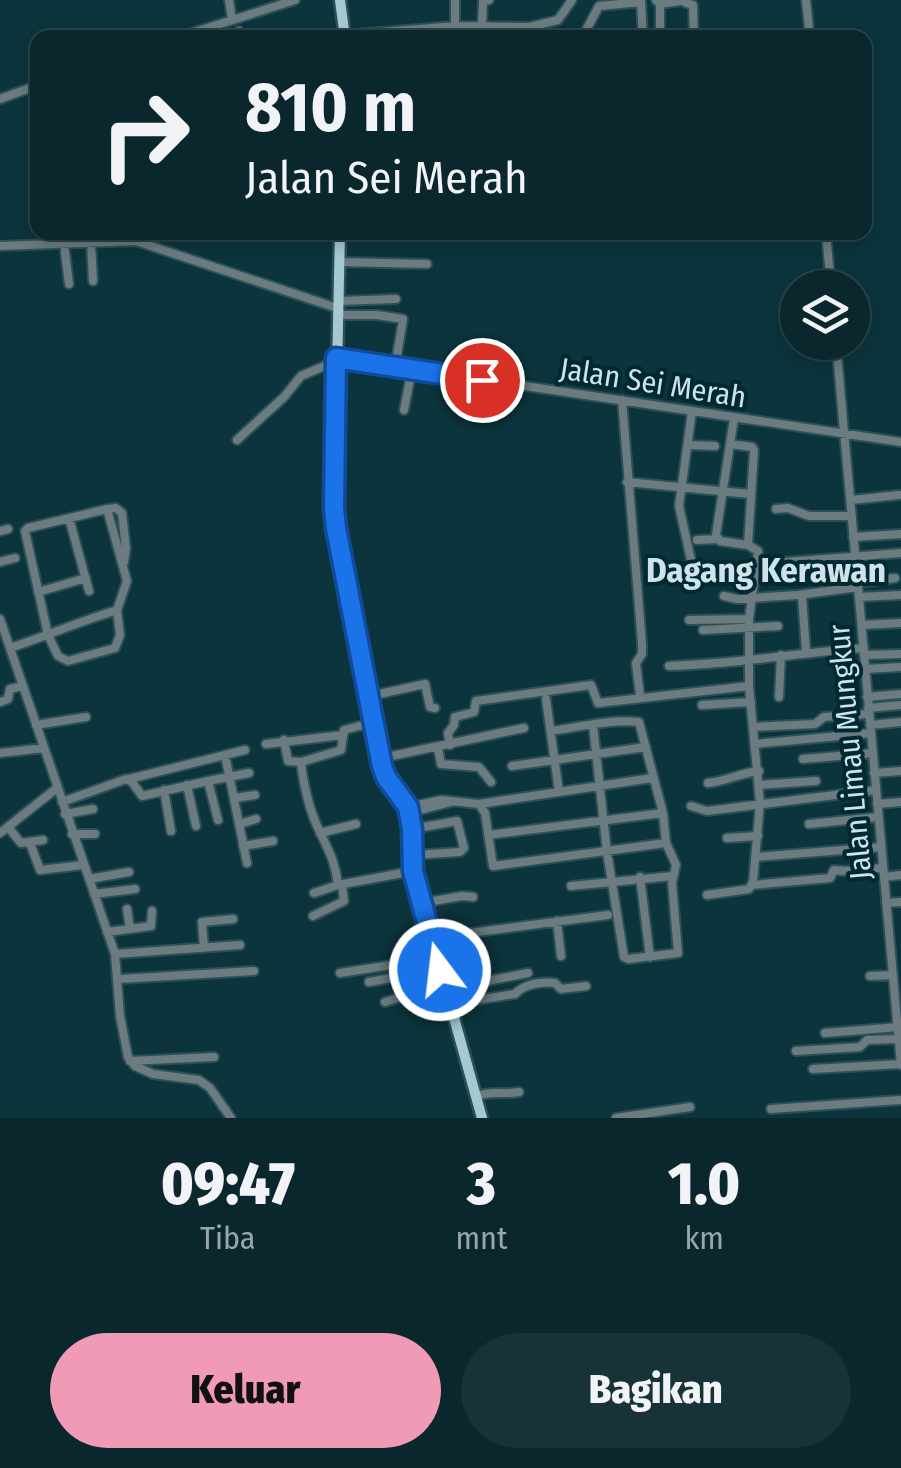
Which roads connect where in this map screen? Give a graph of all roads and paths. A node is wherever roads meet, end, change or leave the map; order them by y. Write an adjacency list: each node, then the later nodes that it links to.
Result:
1 (228, 0): 10 (street)
2 (294, 0): 10 (street)
3 (340, 0): 14 (main road)
4 (455, 0): 11 (street)
5 (489, 0): 12 (street)
6 (572, 0): 12 (street)
7 (806, 0): 20 (street)
8 (687, 1): 9 (street); 19 (street)
9 (658, 2): 18 (street)
10 (232, 19): 13 (street)
11 (455, 26): 12 (street); 15 (street)
12 (482, 27)
13 (203, 30)
14 (344, 30)
15 (411, 30)
16 (586, 30): 17 (street)
17 (643, 30)
18 (660, 30)
19 (694, 30)
20 (809, 30)
21 (30, 89): 22 (street)
22 (0, 99)
23 (136, 240): 26 (street); 35 (street)
24 (340, 240): 29 (main road)
25 (827, 240): 31 (street)
26 (91, 242): 27 (street); 32 (street)
27 (64, 243): 28 (street); 33 (street)
28 (0, 246)
29 (340, 262): 30 (street); 35 (main road)
30 (427, 264)
31 (829, 270)
32 (93, 281)
33 (68, 284)
34 (396, 300): 35 (street)
35 (338, 308): 36 (main road); 38 (street)
36 (336, 360): 38 (street, Jalan Sei Merah); 45 (street); 104 (main road)
37 (838, 360): 44 (street, Jalan Limau Mungkur)
38 (395, 367): 39 (street, Jalan Sei Merah)
39 (412, 370): 40 (street, Jalan Sei Merah); 41 (street)
40 (622, 400): 42 (street, Jalan Sei Merah); 50 (street)
41 (404, 410)
42 (692, 410): 43 (street, Jalan Sei Merah); 48 (street)
43 (734, 418): 44 (street, Jalan Sei Merah); 47 (street)
44 (844, 435): 46 (street, Jalan Sei Merah); 55 (street, Jalan Limau Mungkur)
45 (237, 440)
46 (901, 442)
47 (730, 444): 52 (street); 53 (street)
48 (689, 445): 49 (street); 51 (street)
49 (715, 446)
50 (627, 482): 51 (street); 105 (street)
51 (681, 486): 52 (street); 69 (street)
52 (722, 492): 53 (street); 61 (street)
53 (750, 494): 63 (street)
54 (900, 496): 55 (street)
55 (851, 500): 57 (street, Jalan Limau Mungkur)
56 (776, 509): 57 (street)
57 (852, 516): 60 (street, Jalan Limau Mungkur)
58 (69, 518): 71 (street); 76 (street); 82 (street)
59 (901, 534): 60 (street)
60 (853, 537): 65 (street, Jalan Limau Mungkur)
61 (718, 539): 62 (street); 63 (street)
62 (697, 540)
63 (748, 545): 68 (street)
64 (901, 553): 65 (street)
65 (855, 556): 68 (street); 74 (street, Jalan Limau Mungkur)
66 (14, 558): 67 (street)
67 (0, 562)
68 (758, 564): 73 (street)
69 (710, 573)
70 (732, 577): 73 (street)
71 (86, 578): 75 (street); 76 (street)
72 (895, 578): 74 (street)
73 (754, 579): 80 (street)
74 (858, 584): 77 (street); 81 (street, Jalan Limau Mungkur)
75 (89, 591)
76 (38, 592): 90 (street)
77 (802, 595): 80 (street); 92 (street)
78 (901, 595): 81 (street)
79 (724, 596): 80 (street)
80 (750, 596): 86 (street)
81 (859, 597): 87 (street, Jalan Limau Mungkur)
82 (117, 610): 90 (street); 90 (street)
83 (690, 620): 86 (street)
84 (0, 621): 91 (street)
85 (901, 622): 87 (street)
86 (749, 623): 88 (street); 89 (street); 97 (street)
87 (862, 625): 93 (street, Jalan Limau Mungkur)
88 (778, 626)
89 (703, 630)
90 (48, 635): 91 (street)
91 (10, 650): 94 (street); 101 (street)
92 (806, 652): 93 (street); 96 (street)
93 (864, 652): 95 (street); 100 (street, Jalan Limau Mungkur)
94 (0, 654)
95 (901, 654)
96 (781, 656): 97 (street); 106 (street)
97 (749, 662): 98 (street); 102 (street)
98 (669, 666)
99 (901, 667): 100 (street)
100 (864, 669): 107 (street, Jalan Limau Mungkur)
101 (23, 686): 109 (street); 118 (street)
102 (749, 686): 105 (street); 110 (street)
103 (901, 694): 107 (street)
104 (370, 696): 113 (street); 116 (main road)
105 (640, 696): 128 (street)
106 (779, 697)
107 (867, 697): 114 (street, Jalan Limau Mungkur)
108 (546, 699): 123 (street)
109 (0, 702)
110 (751, 702): 112 (street); 120 (street)
111 (901, 704): 114 (street)
112 (702, 705)
113 (435, 708)
114 (868, 711): 120 (street); 122 (street, Jalan Limau Mungkur)
115 (86, 717): 118 (street)
116 (376, 722): 124 (street); 137 (main road)
117 (901, 722): 122 (street)
118 (36, 725): 130 (street)
119 (594, 725): 123 (street); 129 (street); 135 (street)
120 (753, 727): 127 (street)
121 (524, 728): 128 (street)
122 (870, 729): 127 (street); 134 (street, Jalan Limau Mungkur)
123 (551, 731): 139 (street)
124 (342, 735): 125 (street); 140 (street)
125 (284, 740): 126 (street); 140 (street)
126 (266, 744)
127 (755, 744): 142 (street)
128 (450, 745): 131 (street)
129 (646, 747): 135 (street); 147 (street)
130 (44, 748): 133 (street); 156 (street)
131 (438, 748): 137 (street); 151 (street)
132 (245, 750): 136 (street)
133 (0, 753)
134 (873, 753): 138 (street); 145 (street, Jalan Limau Mungkur)
135 (597, 754): 139 (street); 155 (street)
136 (225, 755): 146 (street); 148 (street)
137 (382, 758): 169 (main road)
138 (803, 759)
139 (554, 760): 141 (street); 159 (street)
140 (301, 762): 185 (street)
141 (512, 766)
142 (759, 770): 152 (street); 154 (street)
143 (901, 770): 145 (street)
144 (249, 773): 146 (street)
145 (874, 773): 158 (street, Jalan Limau Mungkur)
146 (230, 776): 150 (street); 161 (street)
147 (652, 778): 155 (street); 170 (street)
148 (129, 779): 157 (street); 162 (street)
149 (816, 780): 154 (street)
150 (208, 781): 153 (street); 173 (street)
151 (491, 782)
152 (708, 783)
153 (186, 785): 157 (street); 179 (street)
154 (759, 785): 164 (street)
155 (600, 786): 159 (street); 175 (street)
156 (57, 788): 162 (street); 181 (street)
157 (164, 790): 182 (street)
158 (875, 790): 164 (street); 166 (street, Jalan Limau Mungkur)
159 (559, 792): 165 (street)
160 (255, 795): 161 (street)
161 (234, 798): 176 (street)
162 (62, 802): 171 (street)
163 (901, 802): 166 (street)
164 (760, 803): 167 (street); 187 (street)
165 (479, 804): 169 (street); 186 (street)
166 (877, 804): 172 (street, Jalan Limau Mungkur)
167 (691, 806)
168 (92, 809): 171 (street)
169 (409, 810): 180 (main road)
170 (663, 812): 175 (street); 192 (street)
171 (66, 814): 183 (street)
172 (878, 817): 178 (street); 194 (street, Jalan Limau Mungkur)
173 (218, 820)
174 (256, 820): 176 (street)
175 (603, 820): 186 (street); 195 (street)
176 (239, 824): 193 (street)
177 (356, 824): 185 (street)
178 (808, 824)
179 (196, 826)
180 (412, 829): 196 (main road); 196 (street)
181 (4, 830): 191 (street)
182 (172, 831)
183 (72, 834): 184 (street); 199 (street)
184 (94, 834)
185 (320, 834): 209 (street)
186 (488, 835): 195 (street)
187 (758, 836): 188 (street); 197 (street)
188 (727, 838)
189 (42, 840): 191 (street)
190 (274, 841): 193 (street)
191 (30, 843): 199 (street)
192 (666, 843): 195 (street); 204 (street)
193 (243, 846): 198 (street)
194 (881, 846): 197 (street); 202 (street, Jalan Limau Mungkur)
195 (607, 852): 207 (street)
196 (413, 855): 200 (main road)
197 (756, 857): 208 (street)
198 (246, 863)
199 (83, 864): 206 (street)
200 (413, 871): 209 (street); 218 (main road)
201 (128, 872): 206 (street)
202 (883, 872): 203 (street); 208 (street); 217 (street, Jalan Limau Mungkur)
203 (901, 875)
204 (673, 876): 205 (street); 232 (street)
205 (640, 877): 207 (street); 232 (street)
206 (89, 879): 213 (street)
207 (611, 880): 210 (street); 232 (street)
208 (752, 884): 214 (street)
209 (340, 885): 212 (street); 222 (street)
210 (572, 886)
211 (136, 889): 213 (street)
212 (314, 893)
213 (94, 894): 226 (street)
214 (708, 896)
215 (473, 897): 218 (street)
216 (901, 902): 217 (street)
217 (886, 903): 237 (street, Jalan Limau Mungkur)
218 (422, 904): 227 (main road)
219 (127, 909): 225 (street)
220 (152, 911): 225 (street)
221 (608, 914): 224 (street)
222 (314, 916)
223 (233, 919): 229 (street)
224 (557, 921): 227 (street); 231 (street)
225 (130, 928): 226 (street)
226 (106, 932): 230 (street)
227 (432, 938): 233 (main road)
228 (240, 945): 229 (street)
229 (204, 948): 230 (street)
230 (115, 954): 239 (street)
231 (561, 956)
232 (650, 957)
233 (438, 964): 235 (street); 240 (street); 241 (main road)
234 (254, 972): 239 (street)
235 (340, 973)
236 (528, 974): 243 (street)
237 (893, 975): 238 (street); 245 (street, Jalan Limau Mungkur)
238 (870, 976)
239 (119, 980): 250 (street)
240 (369, 982)
241 (444, 983): 243 (main road); 244 (street)
242 (586, 986): 243 (street)
243 (449, 1000): 254 (main road)
244 (385, 1002)
245 (898, 1027): 246 (street); 247 (street, Jalan Limau Mungkur)
246 (825, 1033)
247 (898, 1039): 248 (street); 251 (street, Jalan Limau Mungkur)
248 (796, 1051)
249 (214, 1057): 250 (street)
250 (130, 1061): 258 (street)
251 (901, 1061): 252 (street)
252 (813, 1069)
253 (519, 1092): 254 (street)
254 (477, 1096): 259 (main road)
255 (901, 1100): 257 (street)
256 (690, 1107): 260 (street)
257 (771, 1109)
258 (231, 1118)
259 (482, 1118)
260 (616, 1118)

